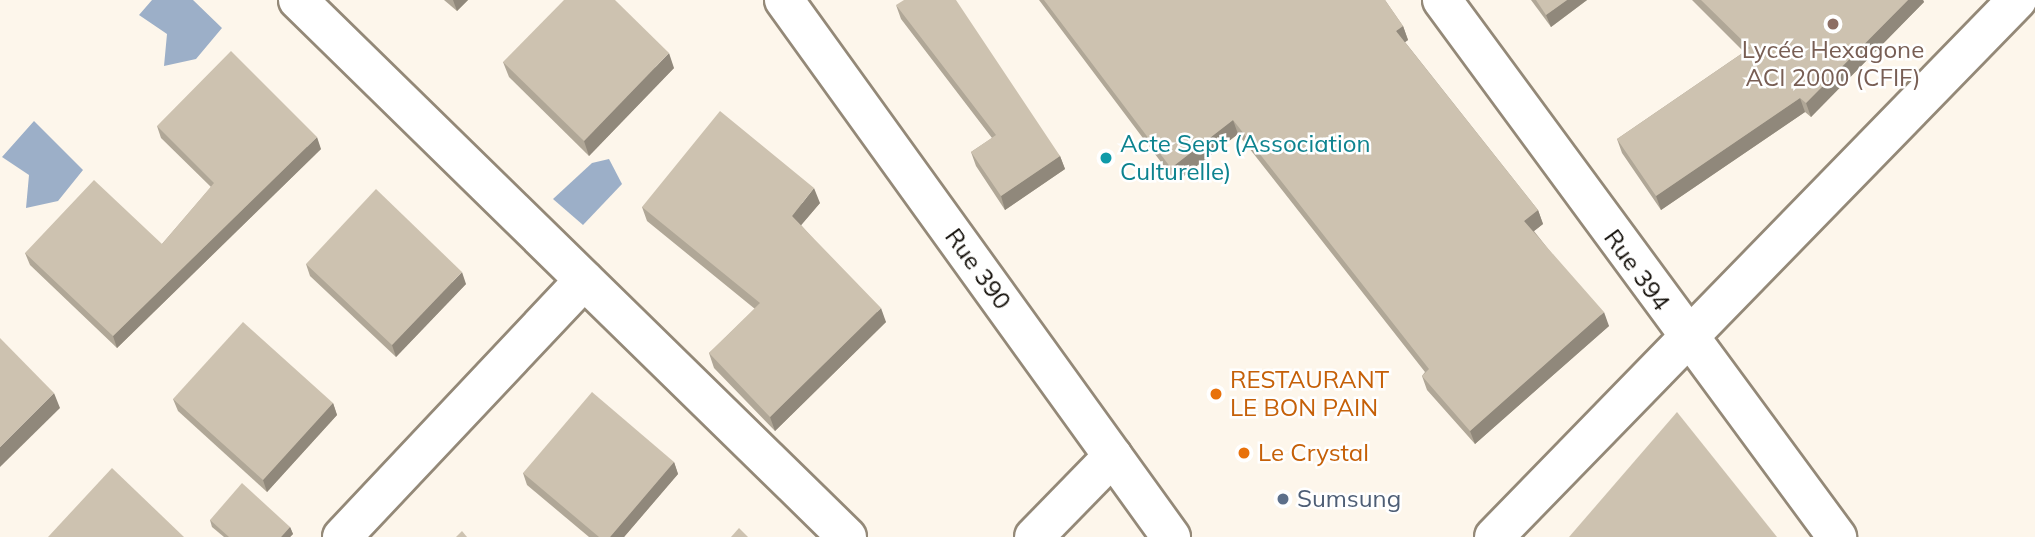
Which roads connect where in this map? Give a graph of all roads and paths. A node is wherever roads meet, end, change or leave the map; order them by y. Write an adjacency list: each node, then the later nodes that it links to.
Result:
1 (298, 0): 5 (street)
2 (784, 0): 7 (street, Rue 390)
3 (1442, 0): 6 (street, Rue 394)
4 (1995, 7): 6 (street)
5 (584, 280): 8 (street); 9 (street)
6 (1686, 338): 12 (street); 13 (street, Rue 394)
7 (1113, 456): 10 (street); 11 (street, Rue 390)
8 (342, 537)
9 (847, 537)
10 (1034, 537)
11 (1171, 537)
12 (1494, 537)
13 (1836, 537)

